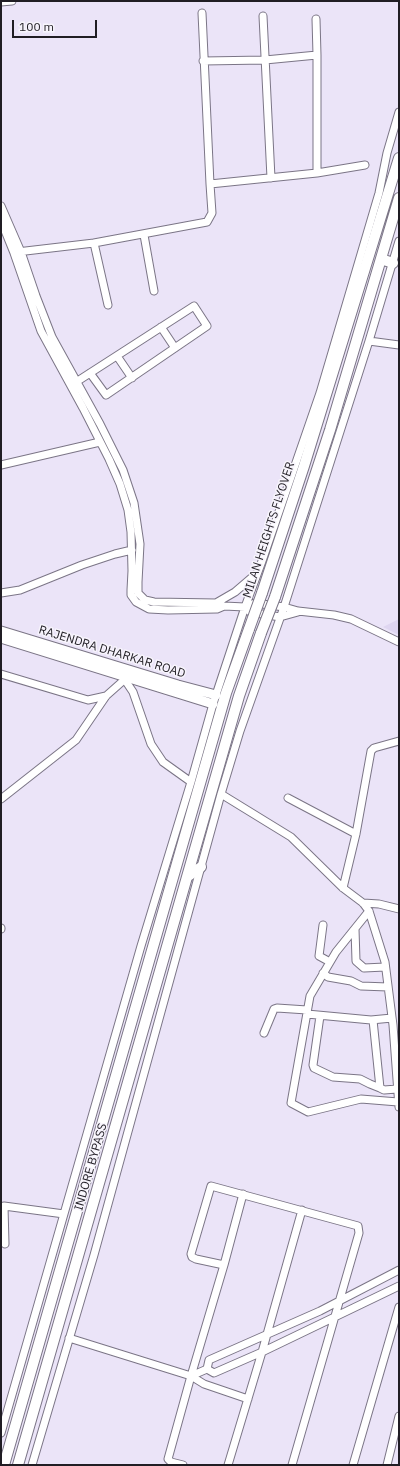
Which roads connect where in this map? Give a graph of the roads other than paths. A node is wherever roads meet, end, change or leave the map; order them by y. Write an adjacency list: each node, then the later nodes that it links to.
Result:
1 (12, 1): 2 (street)
2 (1, 2)
3 (202, 13): 8 (street)
4 (263, 16): 7 (street)
5 (316, 19): 6 (street)
6 (317, 55): 7 (street); 12 (street)
7 (265, 60): 8 (street); 13 (street)
8 (204, 62): 14 (street)
9 (399, 112): 16 (street)
10 (399, 158): 16 (highway, MILAN HEIGHTS FLYOVER)
11 (365, 165): 12 (street)
12 (317, 173): 13 (street)
13 (271, 178): 14 (street)
14 (210, 184): 19 (street)
15 (399, 198): 23 (highway)
16 (380, 205): 40 (street); 61 (highway, MILAN HEIGHTS FLYOVER, bridge)
17 (1, 206): 22 (street)
18 (1, 220): 22 (street)
19 (144, 235): 21 (street); 25 (street)
20 (399, 241): 24 (street)
21 (94, 243): 22 (street); 26 (street)
22 (18, 252): 34 (street)
23 (381, 259): 24 (highway); 63 (highway, bridge)
24 (393, 263): 28 (street)
25 (154, 291)
26 (108, 305)
27 (161, 327): 30 (street); 30 (street); 31 (street)
28 (369, 341): 29 (street); 45 (street)
29 (399, 345)
30 (174, 348): 33 (street)
31 (117, 356): 32 (street); 33 (street)
32 (90, 373): 33 (street); 34 (street)
33 (132, 378)
34 (74, 384): 35 (street); 36 (street)
35 (102, 428): 36 (street); 42 (street)
36 (95, 432): 37 (street)
37 (100, 442): 38 (street); 39 (street)
38 (1, 465)
39 (132, 550): 41 (street); 43 (street)
40 (258, 572): 42 (street); 44 (street)
41 (1, 593)
42 (216, 603): 43 (street)
43 (224, 606): 44 (street)
44 (245, 607): 45 (street); 47 (street); 54 (street)
45 (284, 607): 46 (street); 47 (street)
46 (298, 611): 47 (street); 50 (street)
47 (280, 617): 57 (street)
48 (1, 631): 52 (main road, RAJENDRA DHARKAR ROAD)
49 (1, 638): 52 (main road, RAJENDRA DHARKAR ROAD)
50 (399, 642)
51 (1, 674): 53 (street)
52 (122, 674): 53 (street); 54 (main road, RAJENDRA DHARKAR ROAD); 56 (street)
53 (106, 696): 59 (street)
54 (215, 699): 56 (street)
55 (399, 741): 60 (street)
56 (191, 782): 61 (street)
57 (221, 794): 62 (street); 64 (street)
58 (288, 798): 60 (street)
59 (1, 799)
60 (356, 834): 64 (street)
61 (171, 866): 65 (highway, MILAN HEIGHTS FLYOVER); 85 (street)
62 (201, 867): 63 (highway); 94 (street)
63 (187, 877): 102 (highway, INDORE BYPASS)
64 (343, 888): 66 (street)
65 (167, 900): 101 (highway, INDORE BYPASS)
66 (363, 903): 67 (street); 68 (street)
67 (399, 909)
68 (368, 912): 70 (street); 72 (street)
69 (323, 925): 71 (street)
70 (355, 929): 71 (street); 72 (street)
71 (330, 962): 73 (street)
72 (385, 967): 74 (street)
73 (323, 973): 74 (street); 75 (street)
74 (388, 987): 76 (street)
75 (307, 1012): 77 (street); 79 (street); 82 (street)
76 (394, 1015): 78 (street); 81 (street)
77 (320, 1016): 78 (street); 80 (street)
78 (373, 1020): 80 (street)
79 (264, 1033)
80 (380, 1088): 81 (street)
81 (398, 1089): 82 (street)
82 (399, 1104)
83 (243, 1194): 84 (street); 87 (street); 87 (street)
84 (302, 1210): 90 (street); 93 (street)
85 (64, 1214): 86 (street); 100 (street)
86 (5, 1244)
87 (224, 1265): 97 (street)
88 (399, 1270): 90 (street)
89 (399, 1286): 92 (street)
90 (338, 1302): 92 (street); 93 (street)
91 (399, 1306): 107 (street)
92 (335, 1317): 95 (street); 106 (street)
93 (267, 1333): 95 (street); 96 (street)
94 (69, 1338): 97 (street); 103 (street)
95 (262, 1352): 96 (street); 98 (street)
96 (206, 1369): 97 (street)
97 (191, 1376): 98 (street); 104 (street)
98 (248, 1399): 105 (street)
99 (399, 1416): 108 (street)
100 (1, 1433)
101 (4, 1465)
102 (18, 1465)
103 (32, 1465)
104 (183, 1465)
105 (228, 1465)
106 (292, 1465)
107 (353, 1465)
108 (388, 1465)

